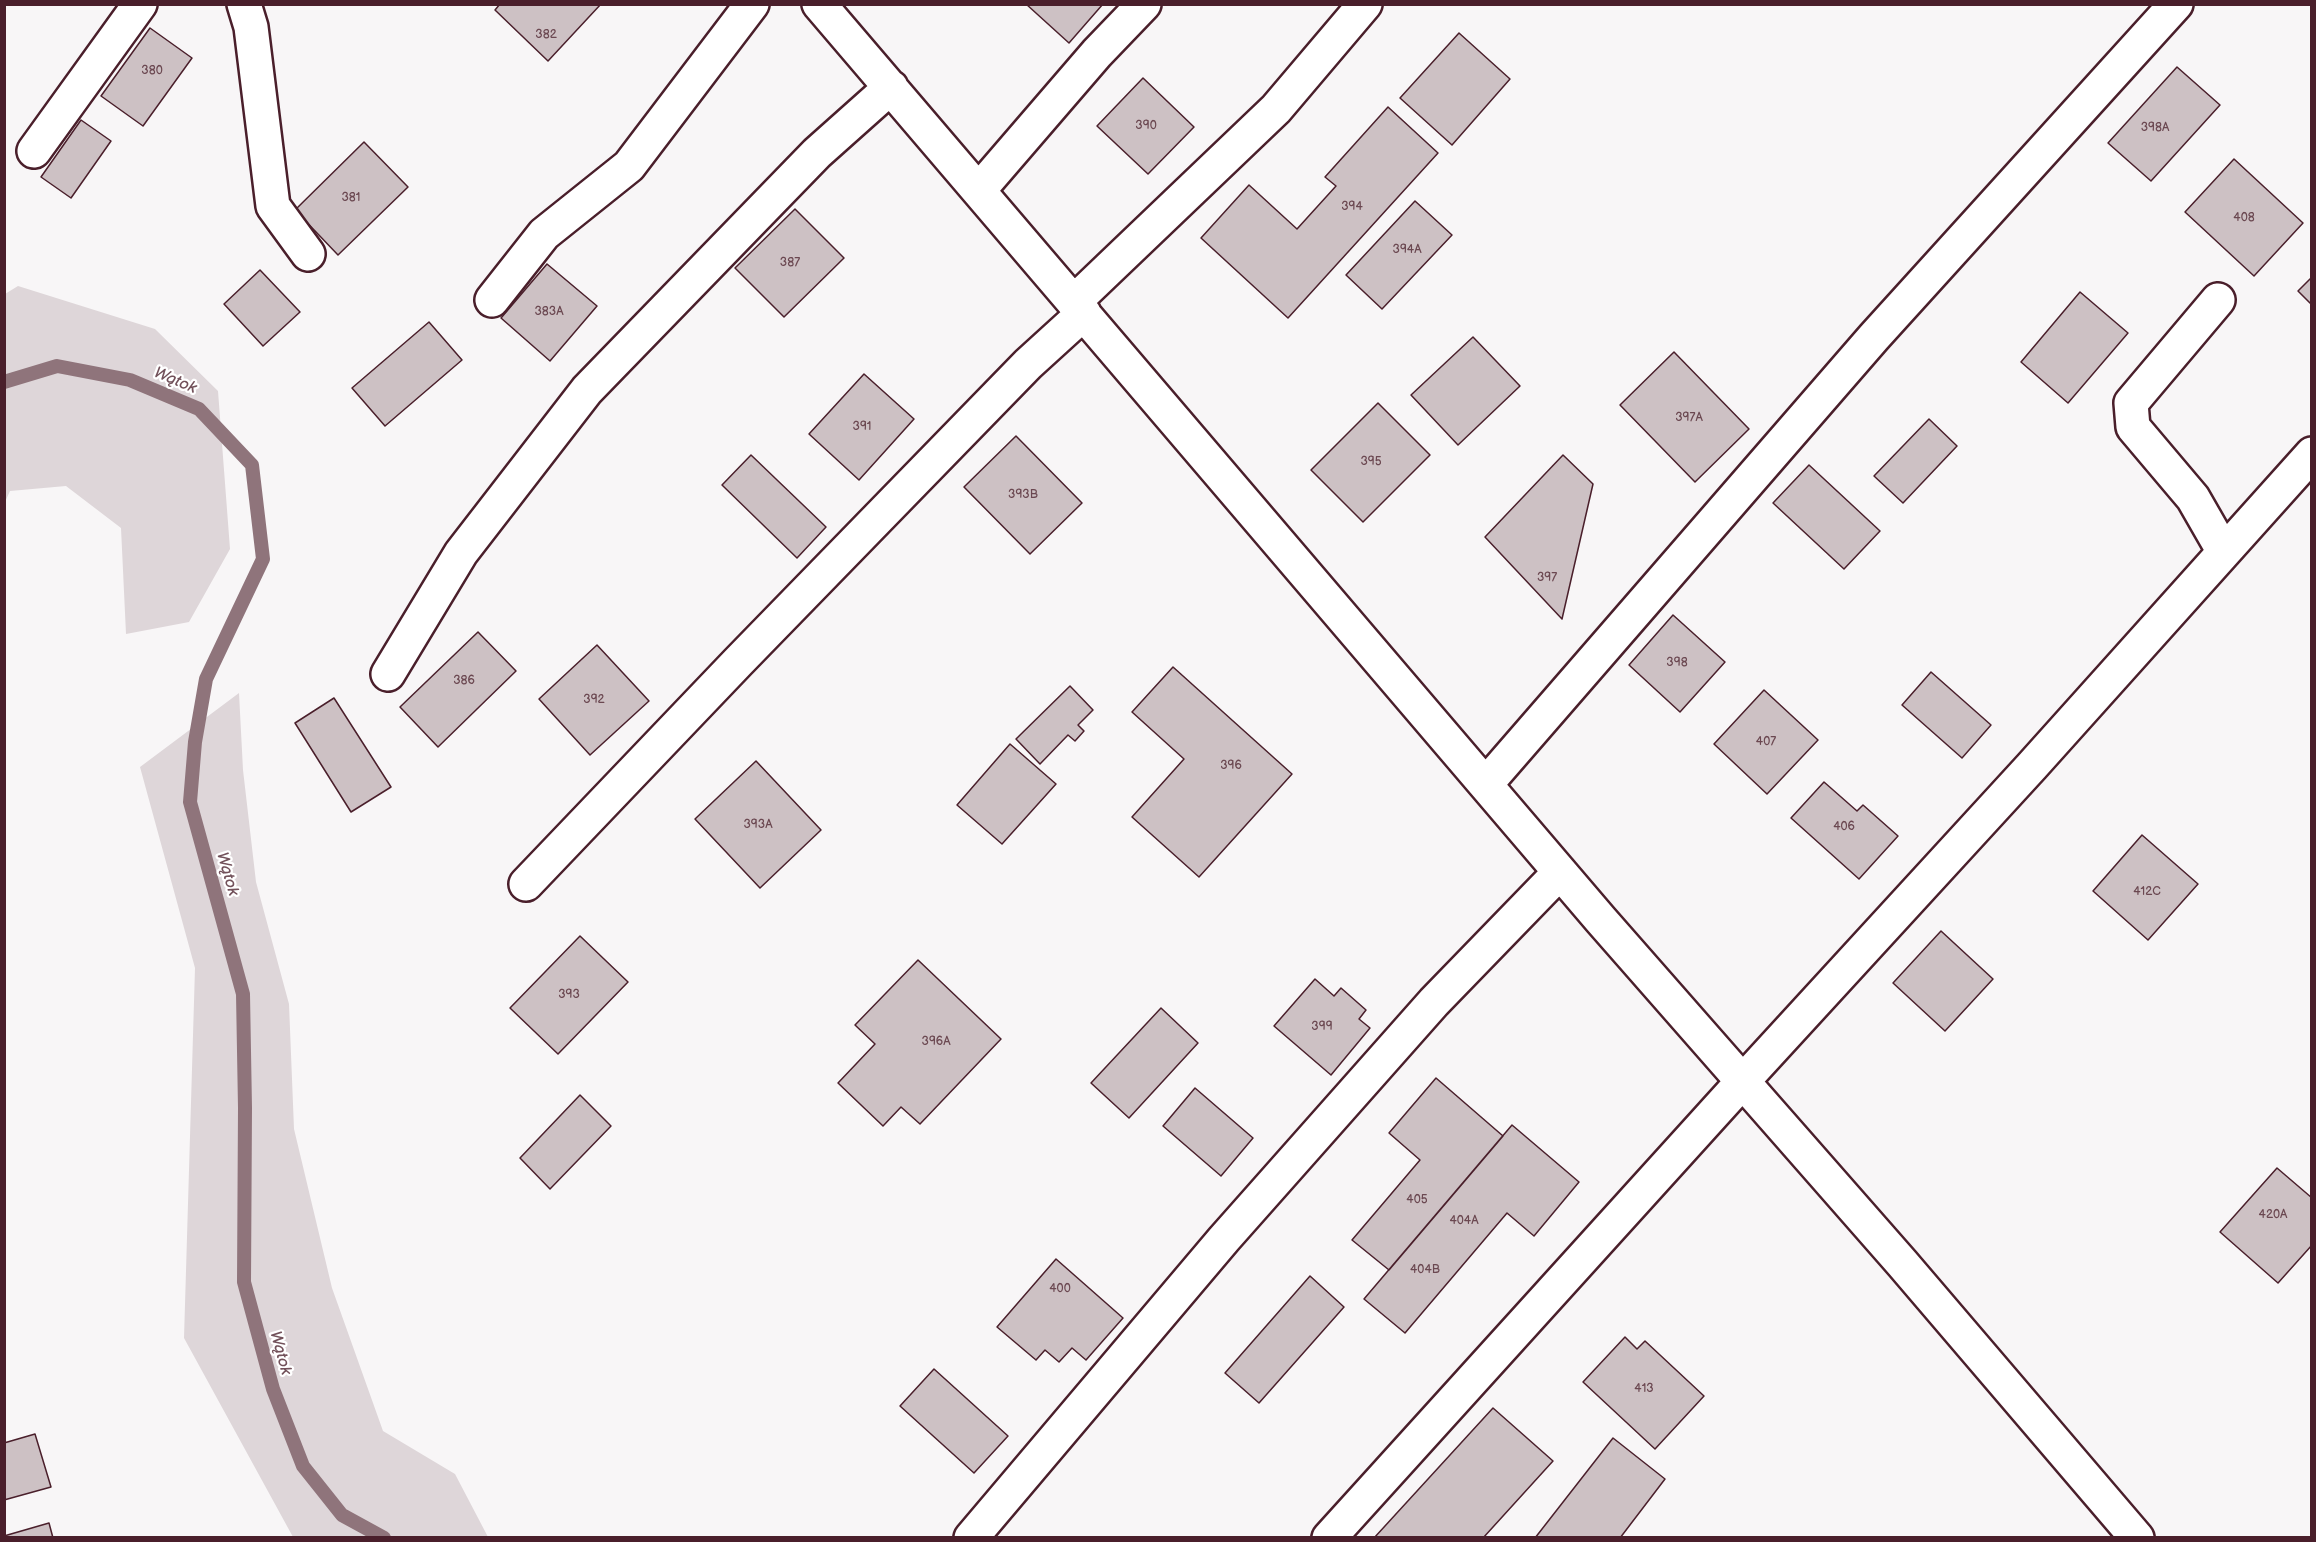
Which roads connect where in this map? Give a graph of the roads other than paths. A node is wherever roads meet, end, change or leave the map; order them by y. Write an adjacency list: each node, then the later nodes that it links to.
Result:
1 (140, 4): 9 (street)
2 (244, 4): 11 (street)
3 (752, 4): 12 (street)
4 (819, 4): 8 (street)
5 (1144, 4): 10 (street)
6 (1365, 4): 14 (street)
7 (2176, 4): 18 (street)
8 (891, 87): 10 (street); 17 (street)
9 (34, 151)
10 (979, 190): 14 (street)
11 (308, 254)
12 (492, 300)
13 (2218, 300): 16 (street)
14 (1079, 308): 18 (street); 20 (street)
15 (2312, 454): 16 (street)
16 (2224, 552): 21 (street)
17 (388, 674)
18 (1486, 784): 19 (street)
19 (1560, 872): 21 (street); 22 (street)
20 (526, 884)
21 (1743, 1081): 23 (street); 24 (street)
22 (971, 1538)
23 (1329, 1538)
24 (2137, 1538)

